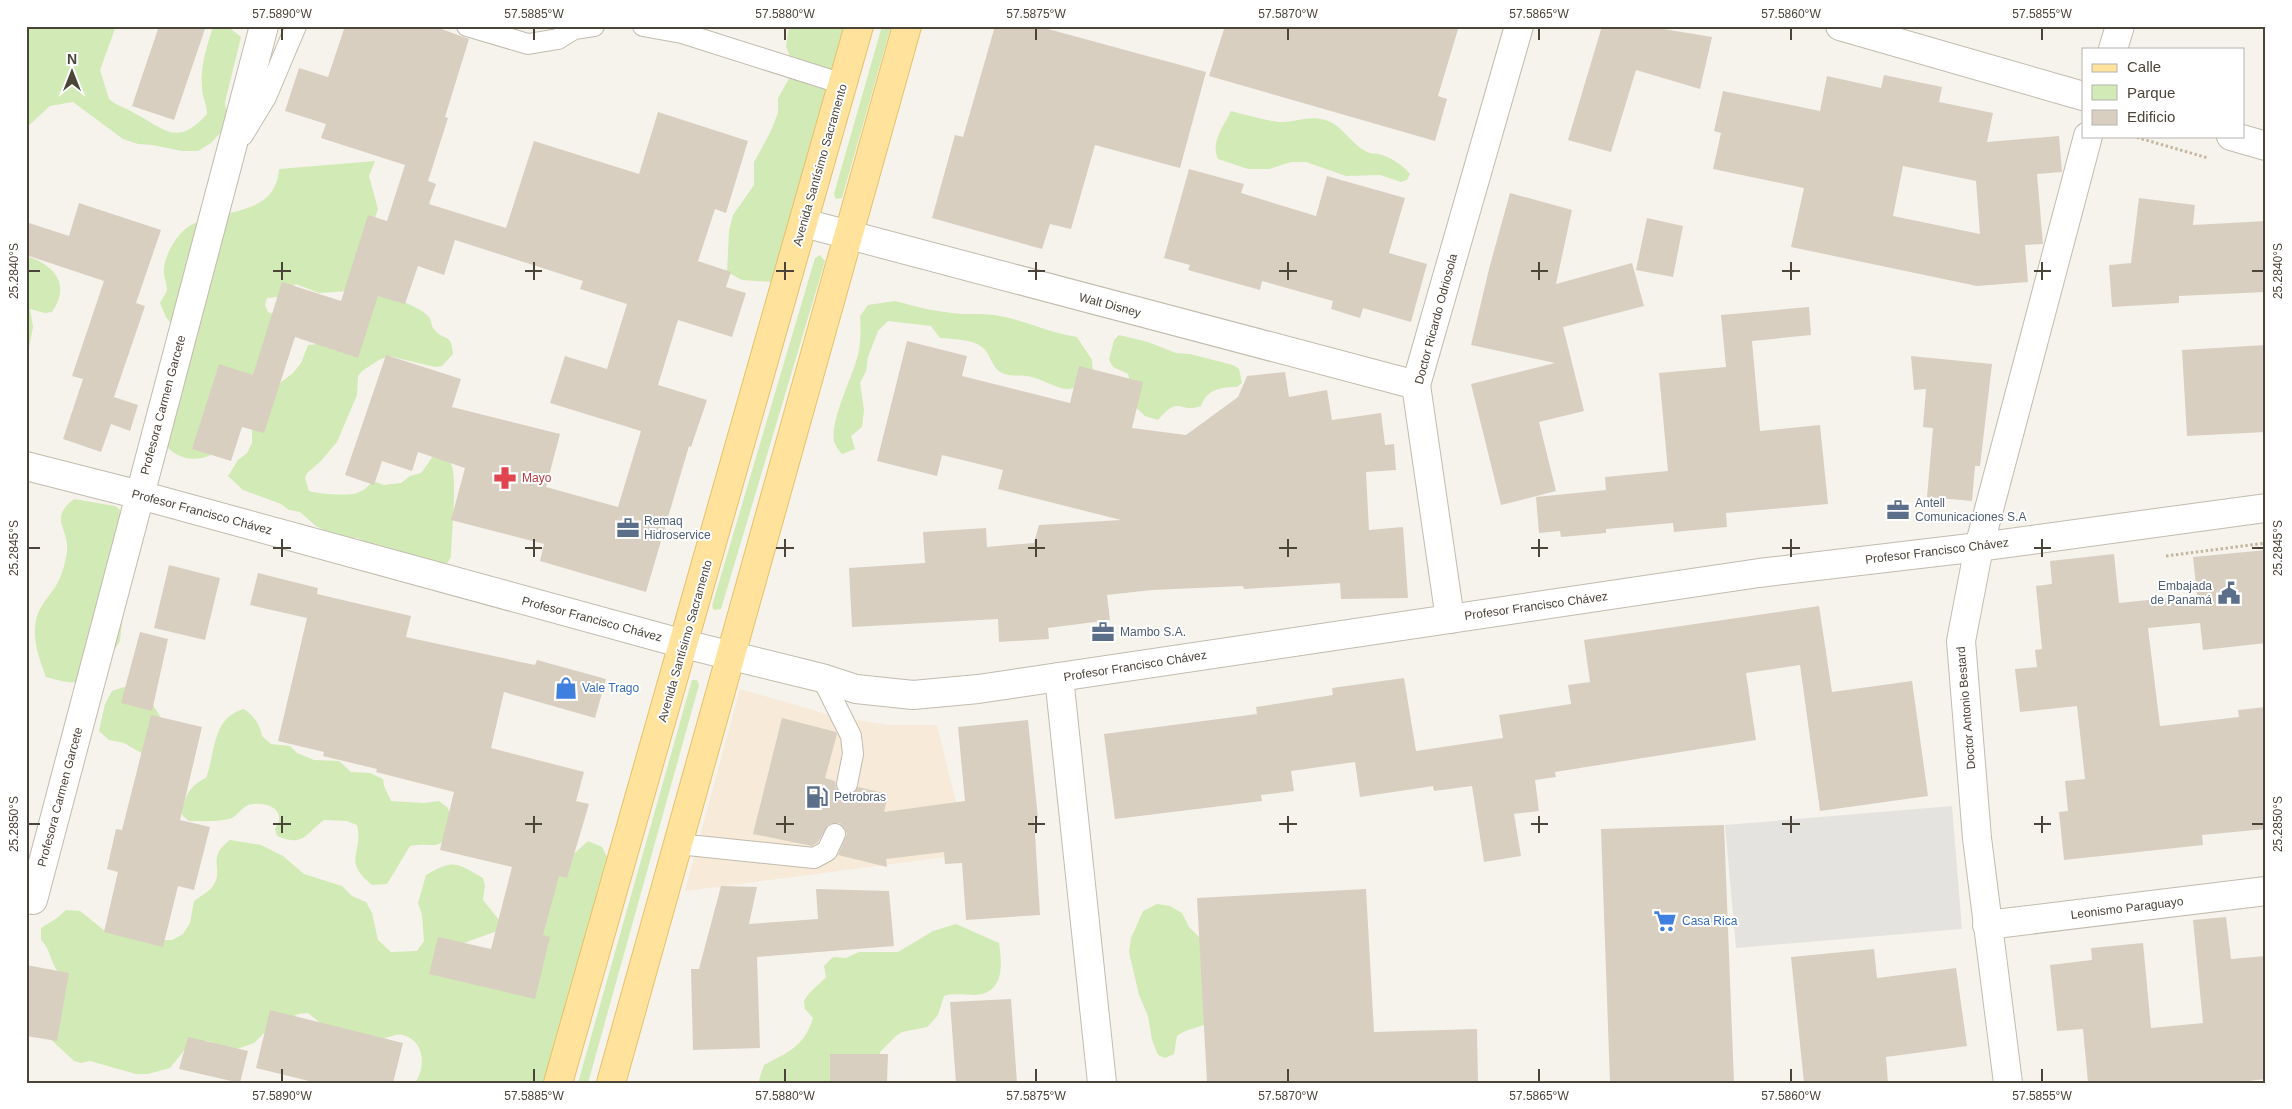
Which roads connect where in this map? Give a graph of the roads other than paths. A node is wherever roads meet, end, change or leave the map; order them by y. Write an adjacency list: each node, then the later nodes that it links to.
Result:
1 (264, 26): 14 (street, Profesora Carmen Garcete)
2 (296, 26): 14 (lane)
3 (467, 26): 4 (lane)
4 (594, 26)
5 (643, 26): 12 (lane)
6 (860, 26): 12 (main road, Avenida Santísimo Sacramento)
7 (906, 26): 19 (main road)
8 (1519, 26): 20 (street, Doctor Ricardo Odriosola)
9 (1840, 26): 13 (street)
10 (2120, 26): 11 (street)
11 (2113, 48)
12 (843, 84): 18 (main road, Avenida Santísimo Sacramento)
13 (2082, 96)
14 (235, 136): 22 (street, Profesora Carmen Garcete)
15 (2087, 138): 24 (street, Doctor Antonio Bestard)
16 (2238, 138): 17 (street)
17 (2266, 146)
18 (804, 222): 19 (street, Walt Disney); 26 (main road, Avenida Santísimo Sacramento)
19 (848, 236): 20 (street, Walt Disney); 27 (main road)
20 (1416, 385): 25 (street, Doctor Ricardo Odriosola)
21 (26, 466): 22 (street, Profesor Francisco Chávez)
22 (140, 495): 26 (street, Profesor Francisco Chávez); 34 (street, Profesora Carmen Garcete)
23 (2266, 508): 24 (street, Profesor Francisco Chávez)
24 (1979, 547): 25 (street, Profesor Francisco Chávez); 35 (street, Doctor Antonio Bestard)
25 (1450, 619): 28 (street, Profesor Francisco Chávez)
26 (684, 644): 27 (street, Profesor Francisco Chávez); 36 (main road, Avenida Santísimo Sacramento)
27 (731, 656): 29 (street, Profesor Francisco Chávez); 32 (main road)
28 (1059, 677): 29 (street, Profesor Francisco Chávez); 38 (street)
29 (822, 678): 30 (lane)
30 (847, 784)
31 (835, 834): 32 (lane)
32 (678, 844): 37 (main road)
33 (2266, 891): 35 (street, Leonismo Paraguayo)
34 (33, 900)
35 (1988, 925): 39 (street, Doctor Antonio Bestard)
36 (558, 1083)
37 (611, 1083)
38 (1102, 1083)
39 (2008, 1083)

